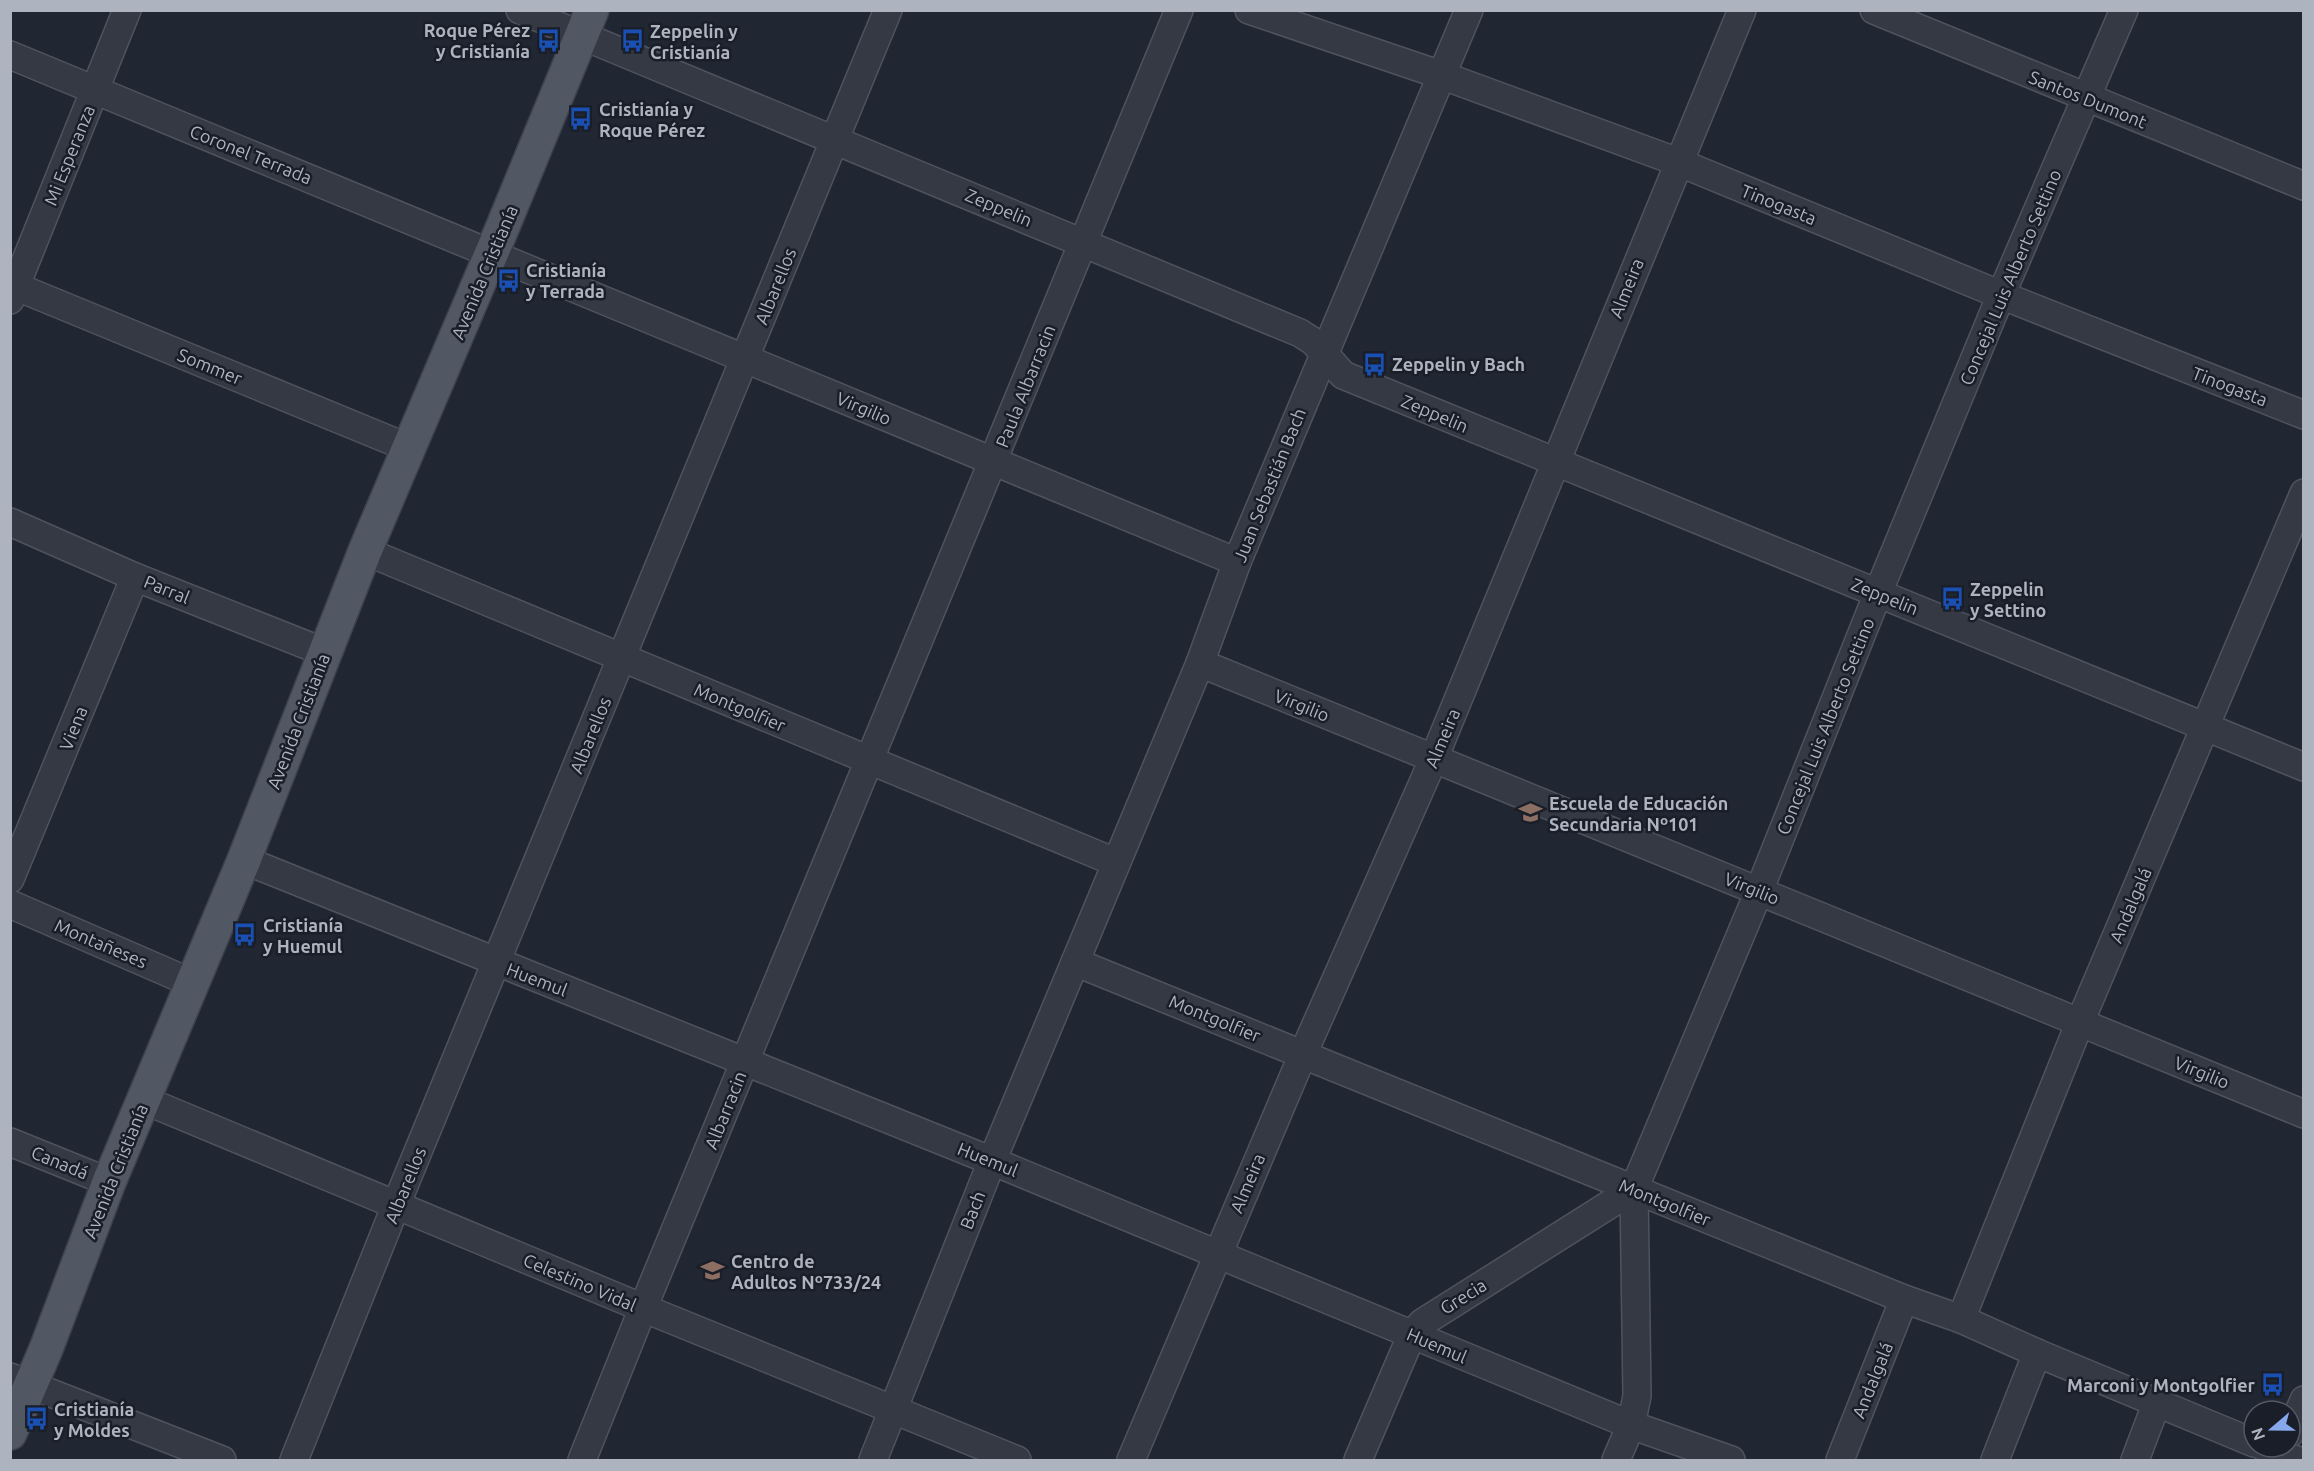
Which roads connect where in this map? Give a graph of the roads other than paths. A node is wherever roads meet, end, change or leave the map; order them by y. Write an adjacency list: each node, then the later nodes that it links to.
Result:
1 (127, 10): 13 (street, Mi Esperanza)
2 (520, 10): 10 (street, Zeppelin)
3 (888, 10): 15 (street, Albarellos)
4 (1179, 10): 18 (street, Paula Albarracin)
5 (1249, 10): 12 (street, Tinogasta)
6 (1469, 10): 12 (street, Juan Sebastián Bach)
7 (1742, 10): 16 (street, Almeira)
8 (1874, 10): 14 (street, Santos Dumont)
9 (2124, 10): 14 (street, Concejal Luis Alberto Settino)
10 (586, 23): 15 (street, Zeppelin); 19 (main road, Avenida Cristianía)
11 (10, 55): 13 (street, Coronel Terrada)
12 (1442, 75): 16 (street, Tinogasta); 22 (street, Juan Sebastián Bach)
13 (95, 90): 19 (street, Coronel Terrada); 20 (street, Mi Esperanza)
14 (2087, 98): 17 (street, Santos Dumont); 21 (street, Concejal Luis Alberto Settino)
15 (835, 139): 18 (street, Zeppelin); 23 (street, Albarellos)
16 (1678, 162): 21 (street, Tinogasta); 27 (street, Almeira)
17 (2304, 186)
18 (1083, 242): 22 (street, Zeppelin); 26 (street, Paula Albarracin)
19 (492, 253): 23 (street, Virgilio); 25 (main road, Avenida Cristianía)
20 (12, 290): 25 (street, Sommer)
21 (2001, 295): 24 (street, Tinogasta); 33 (street, Concejal Luis Alberto Settino)
22 (1324, 353): 27 (street, Zeppelin); 31 (street, Juan Sebastián Bach)
23 (746, 359): 26 (street, Virgilio); 35 (street, Albarellos)
24 (2304, 415)
25 (409, 448): 30 (main road, Avenida Cristianía)
26 (994, 462): 31 (street, Virgilio); 39 (street, Paula Albarracin)
27 (1555, 462): 33 (street, Zeppelin); 38 (street, Almeira)
28 (2304, 493): 37 (street, Andalgalá)
29 (10, 522): 32 (street, Parral)
30 (365, 551): 34 (main road, Avenida Cristianía); 35 (street, Montgolfier)
31 (1237, 562): 36 (street, Juan Sebastián Bach)
32 (135, 577): 34 (street, Parral); 43 (street, Viena)
33 (1878, 593): 37 (street, Zeppelin); 44 (street, Concejal Luis Alberto Settino)
34 (324, 652): 41 (main road, Avenida Cristianía)
35 (622, 657): 39 (street, Montgolfier); 47 (street, Albarellos)
36 (1200, 663): 38 (street, Virgilio); 42 (street, Juan Sebastián Bach)
37 (2205, 727): 40 (street, Zeppelin); 49 (street, Andalgalá)
38 (1434, 758): 44 (street, Virgilio); 50 (street, Almeira)
39 (869, 760): 42 (street, Montgolfier); 51 (street, Albarracin)
40 (2304, 767)
41 (244, 860): 47 (street, Huemul); 48 (main road, Avenida Cristianía)
42 (1115, 862): 46 (street, Juan Sebastián Bach)
43 (10, 879)
44 (1759, 891): 49 (street, Virgilio); 57 (street, Concejal Luis Alberto Settino)
45 (10, 904): 48 (street, Montañeses)
46 (1076, 962): 50 (street, Montgolfier); 55 (street, Bach)
47 (496, 963): 51 (street, Huemul); 58 (street, Albarellos)
48 (192, 983): 52 (main road, Avenida Cristianía)
49 (2080, 1022): 53 (street, Virgilio); 62 (street, Andalgalá)
50 (1303, 1053): 57 (street, Montgolfier); 59 (street, Almeira)
51 (745, 1060): 55 (street, Huemul); 61 (street, Albarracin)
52 (144, 1100): 56 (main road, Avenida Cristianía); 58 (street, Celestino Vidal)
53 (2304, 1114)
54 (10, 1142): 56 (street, Canadá)
55 (992, 1161): 59 (street, Huemul); 67 (street, Bach)
56 (110, 1182): 65 (main road, Avenida Cristianía)
57 (1634, 1189): 60 (street, Montgolfier); 63 (street, Grecia); 68 (street, Concejal Luis Alberto Settino)
58 (396, 1205): 61 (street, Celestino Vidal); 72 (street, Albarellos)
59 (1217, 1254): 63 (street, Huemul); 76 (street, Almeira)
60 (1904, 1299): 62 (street, Montgolfier); 80 (street, Andalgalá)
61 (643, 1308): 67 (street, Celestino Vidal); 73 (street, Albarracin)
62 (1961, 1319): 64 (street, Montgolfier)
63 (1413, 1334): 68 (street, Huemul); 77 (street, Grecia)
64 (2037, 1353): 66 (street, Montgolfier); 81 (street)
65 (21, 1382): 69 (main road, Avenida Cristianía); 71 (street)
66 (2157, 1402): 70 (street, Montgolfier); 82 (street)
67 (894, 1411): 74 (street, Bach); 75 (street, Celestino Vidal)
68 (1631, 1425): 78 (street, Concejal Luis Alberto Settino); 79 (street, Huemul)
69 (10, 1433)
70 (2242, 1438)
71 (222, 1461)
72 (294, 1461)
73 (582, 1461)
74 (873, 1461)
75 (1017, 1461)
76 (1131, 1461)
77 (1358, 1461)
78 (1616, 1461)
79 (1731, 1461)
80 (1840, 1461)
81 (1995, 1461)
82 (2135, 1461)

